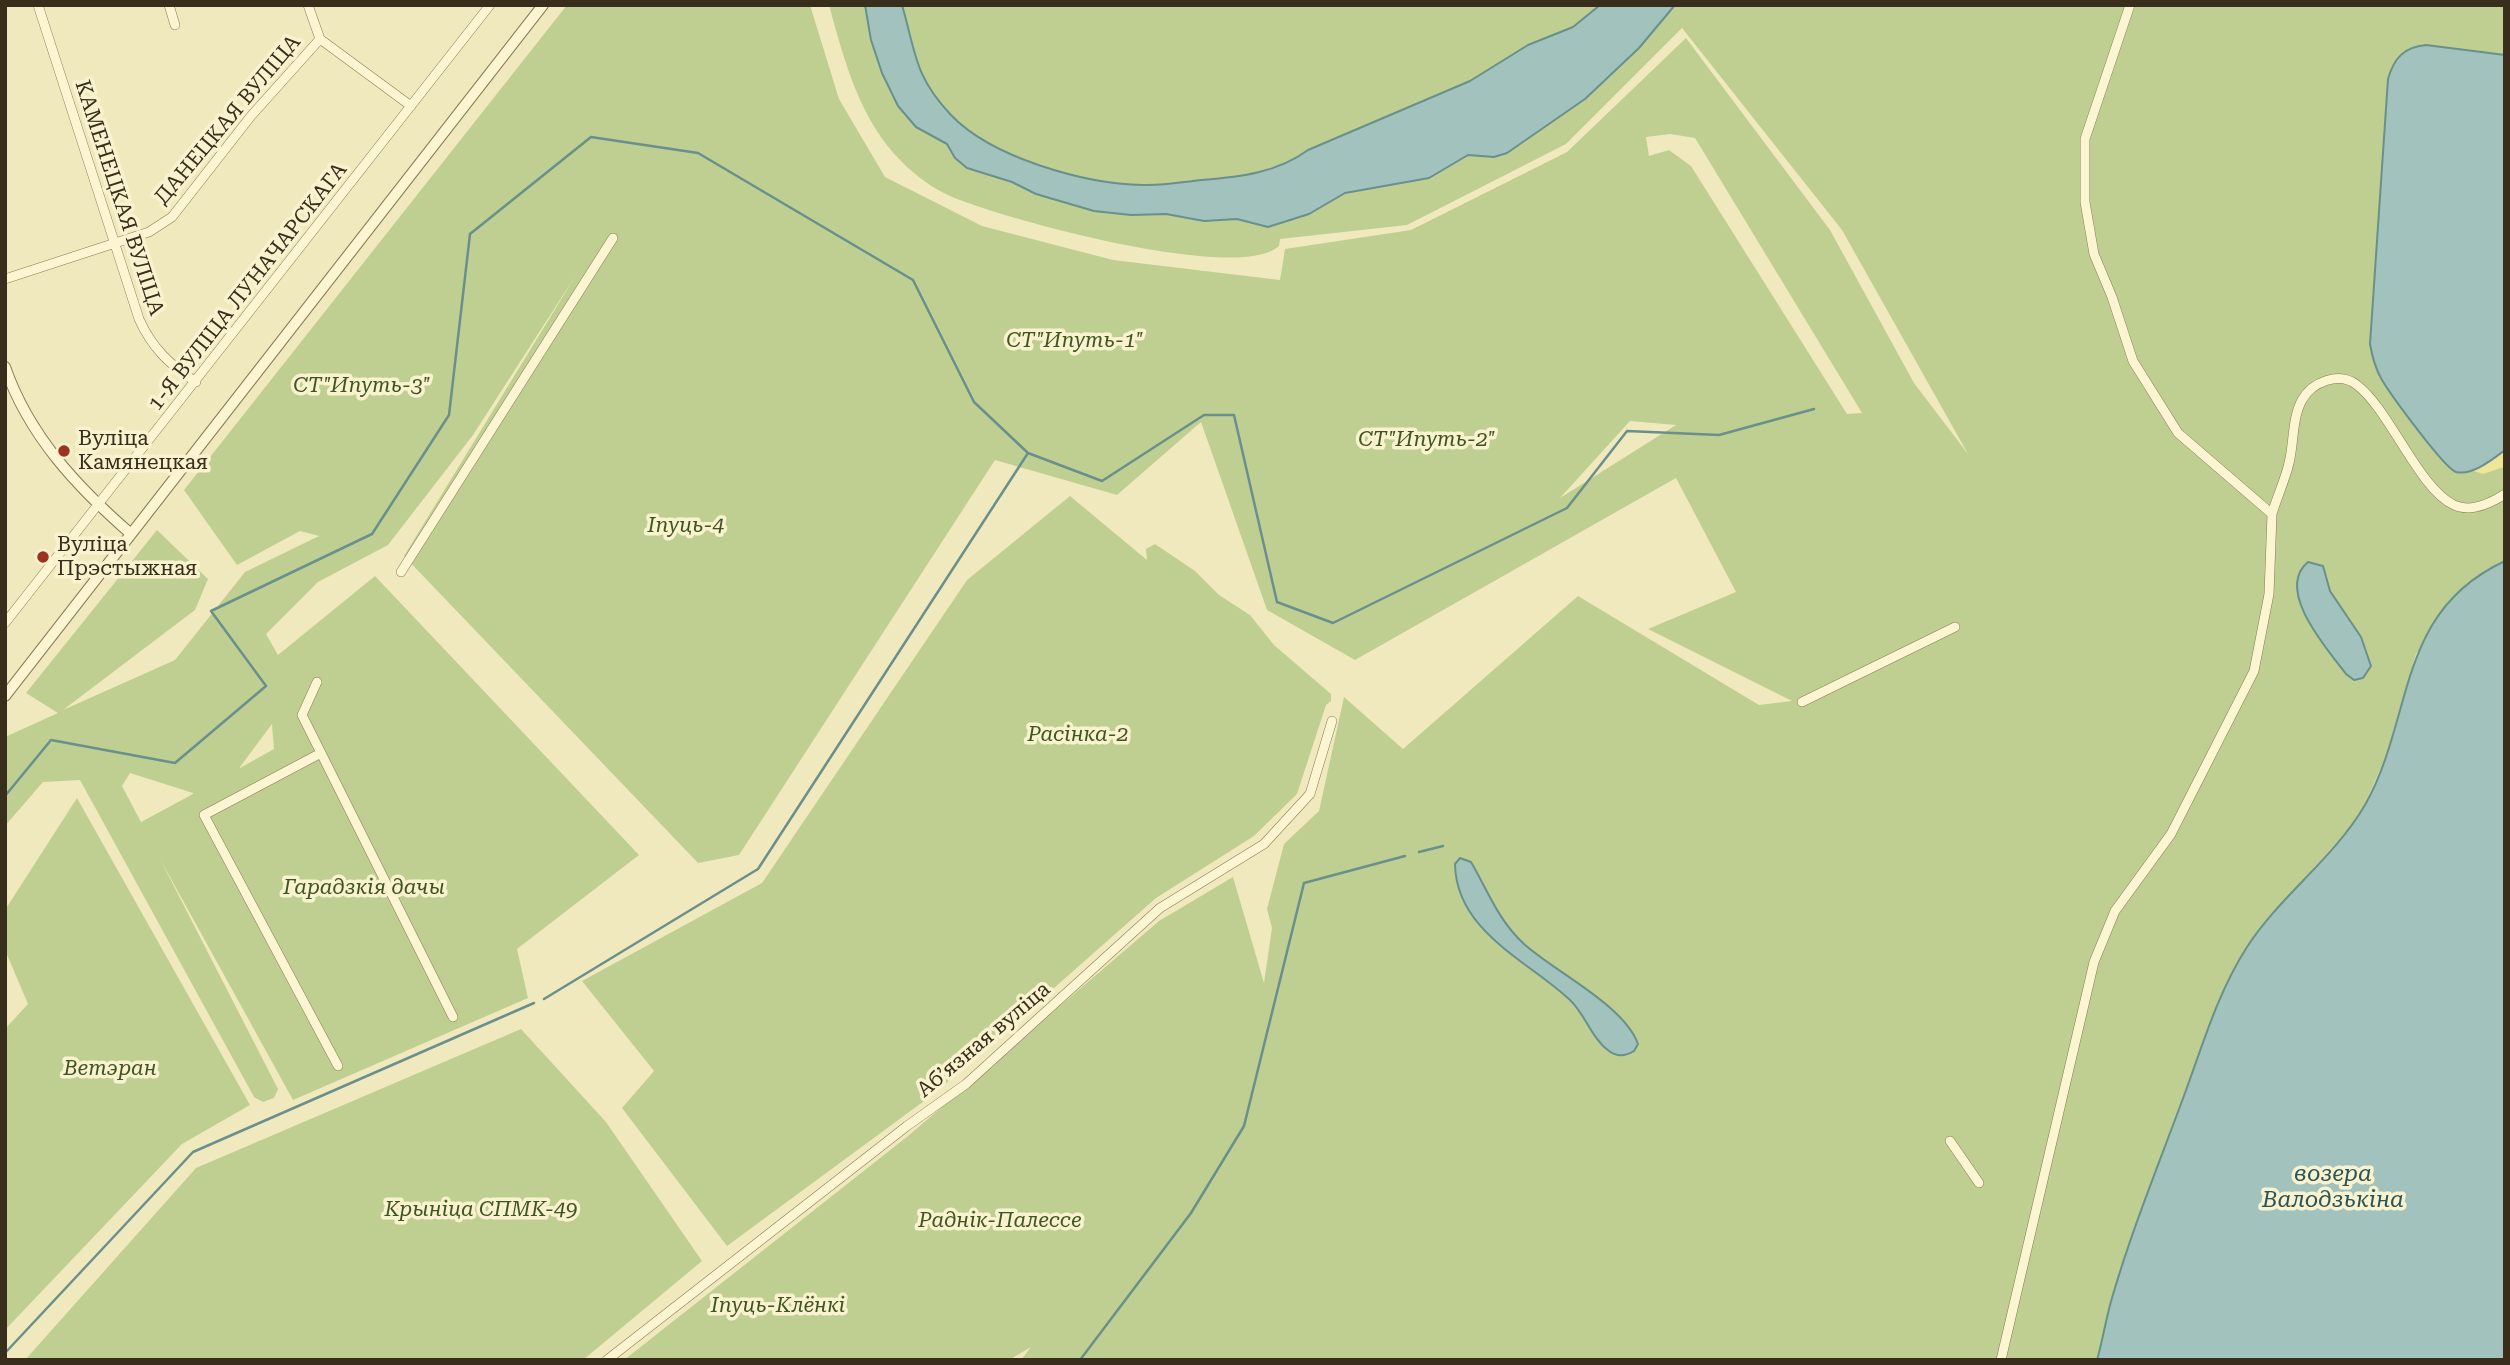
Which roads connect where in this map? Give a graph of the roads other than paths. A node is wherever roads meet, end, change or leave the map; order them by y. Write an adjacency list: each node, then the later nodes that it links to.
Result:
1 (38, 5): 11 (street, КАМЕНЕЦКАЯ ВУЛІЦА)
2 (169, 5): 7 (street)
3 (308, 5): 8 (street)
4 (490, 5): 9 (street, 1-Я ВУЛІЦА ЛУНАЧАРСКАГА)
5 (543, 5): 18 (street)
6 (2130, 5): 17 (street)
7 (174, 25)
8 (320, 39): 9 (street); 11 (street, ДАНЕЦКАЯ ВУЛІЦА)
9 (411, 106): 14 (street, 1-Я ВУЛІЦА ЛУНАЧАРСКАГА)
10 (613, 238): 19 (street)
11 (114, 243): 12 (street, ДАНЕЦКАЯ ВУЛІЦА); 14 (street, КАМЕНЕЦКАЯ ВУЛІЦА)
12 (5, 279)
13 (5, 367): 16 (street)
14 (197, 382): 16 (street, 1-Я ВУЛІЦА ЛУНАЧАРСКАГА)
15 (2505, 494): 17 (street)
16 (97, 504): 18 (street); 20 (street, 1-Я ВУЛІЦА ЛУНАЧАРСКАГА)
17 (2272, 514): 32 (street)
18 (131, 534): 23 (street)
19 (401, 572)
20 (5, 623)
21 (1955, 627): 24 (street)
22 (317, 682): 26 (street)
23 (5, 696)
24 (1802, 702)
25 (1332, 721): 31 (street, Абʼязная вуліца)
26 (321, 753): 27 (street); 28 (street)
27 (453, 1017)
28 (338, 1066)
29 (1950, 1141): 30 (street)
30 (1979, 1183)
31 (607, 1360)
32 (2001, 1360)

